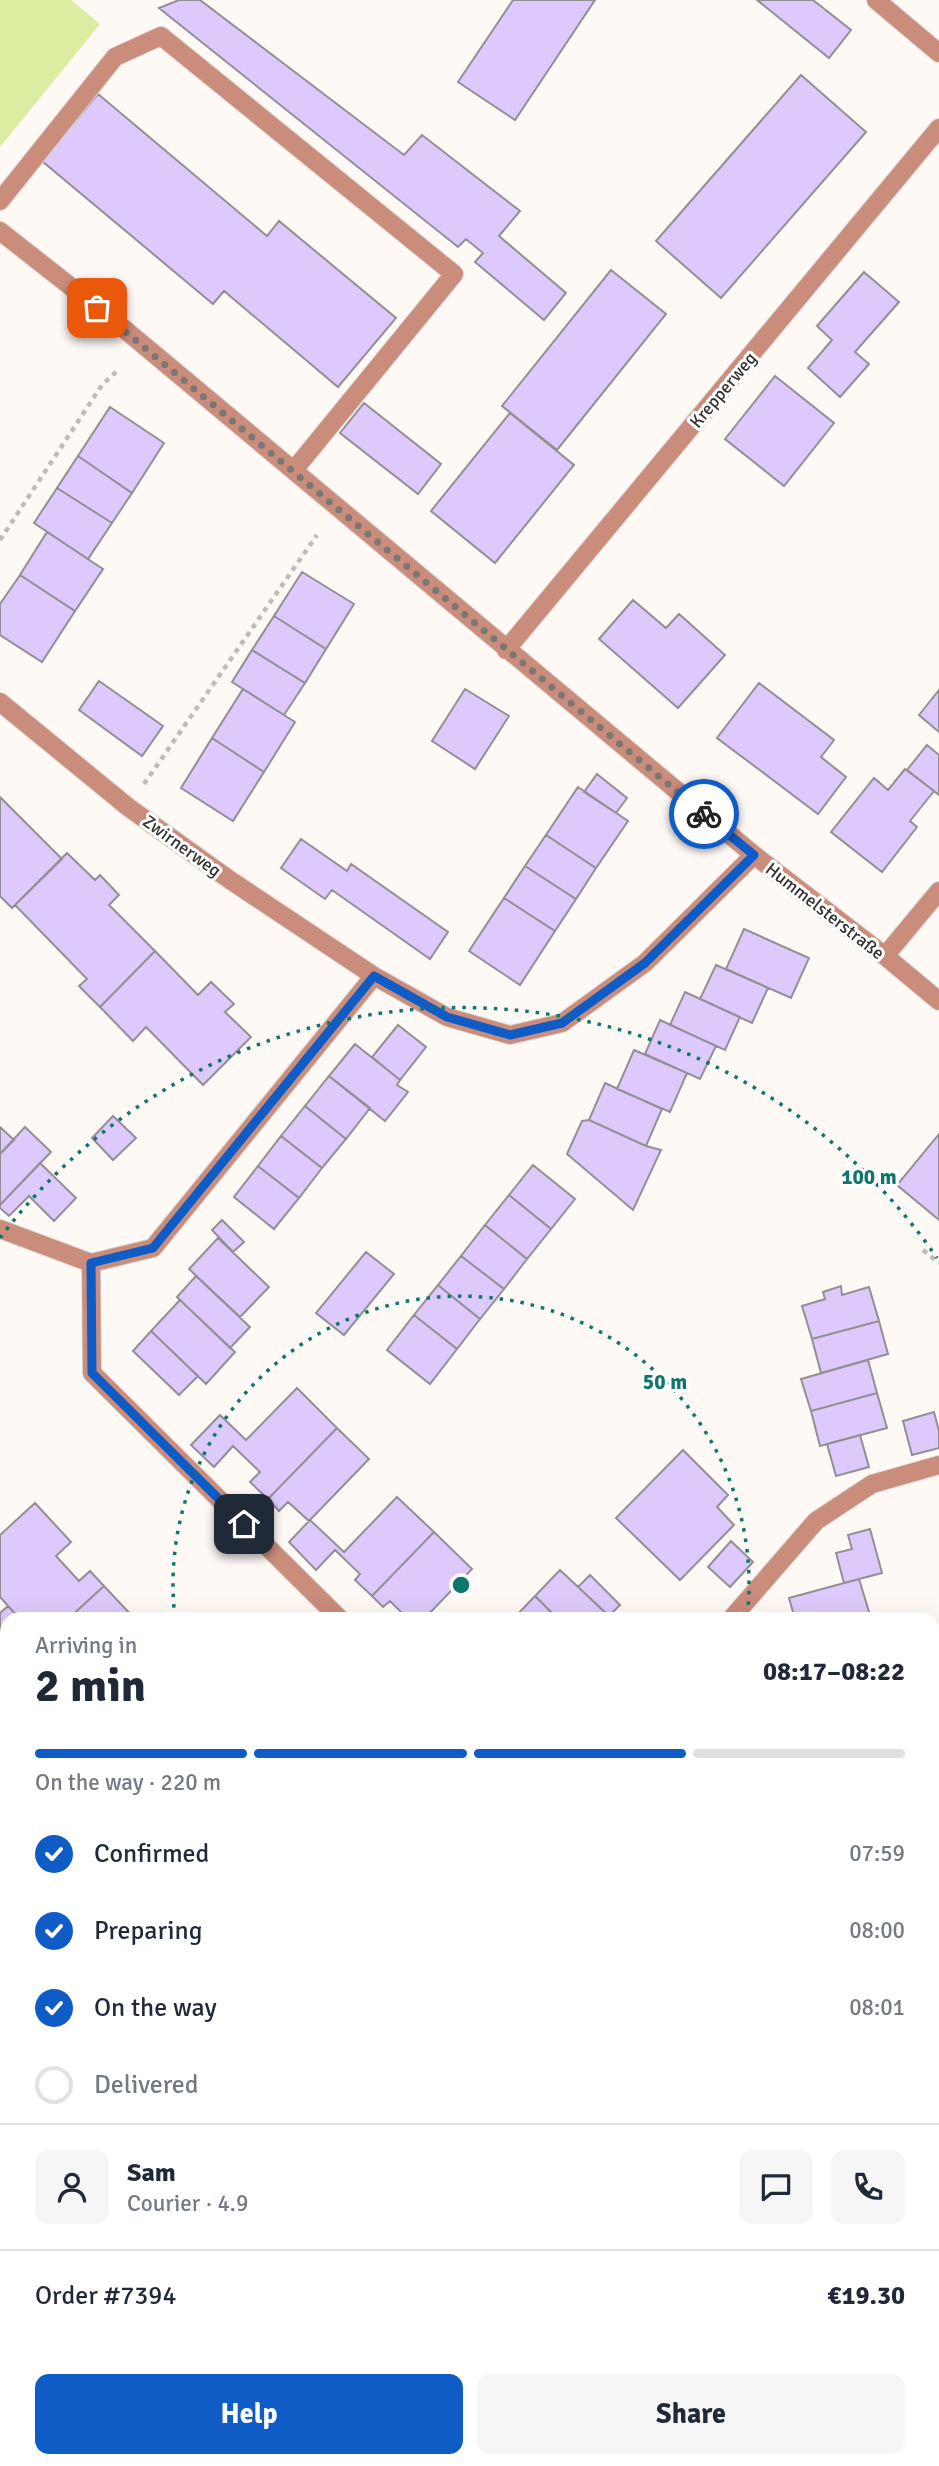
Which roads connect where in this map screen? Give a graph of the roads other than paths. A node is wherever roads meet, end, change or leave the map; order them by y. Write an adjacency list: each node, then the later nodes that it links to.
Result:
1 (876, 0): 2 (street)
2 (939, 53)
3 (939, 128): 7 (street, Krepperweg)
4 (0, 201): 6 (street)
5 (0, 231): 6 (street, Hummelsterstraße)
6 (294, 470): 7 (street, Hummelsterstraße)
7 (506, 650): 9 (street, Hummelsterstraße)
8 (0, 702): 12 (street, Zwirnerweg)
9 (754, 855): 11 (street, Hummelsterstraße); 12 (street, Zwirnerweg)
10 (939, 891): 11 (street)
11 (885, 956): 13 (street, Hummelsterstraße)
12 (374, 976): 15 (street)
13 (939, 1001)
14 (0, 1229): 15 (street)
15 (91, 1263): 17 (street)
16 (939, 1465): 18 (street)
17 (333, 1612)
18 (737, 1612)

